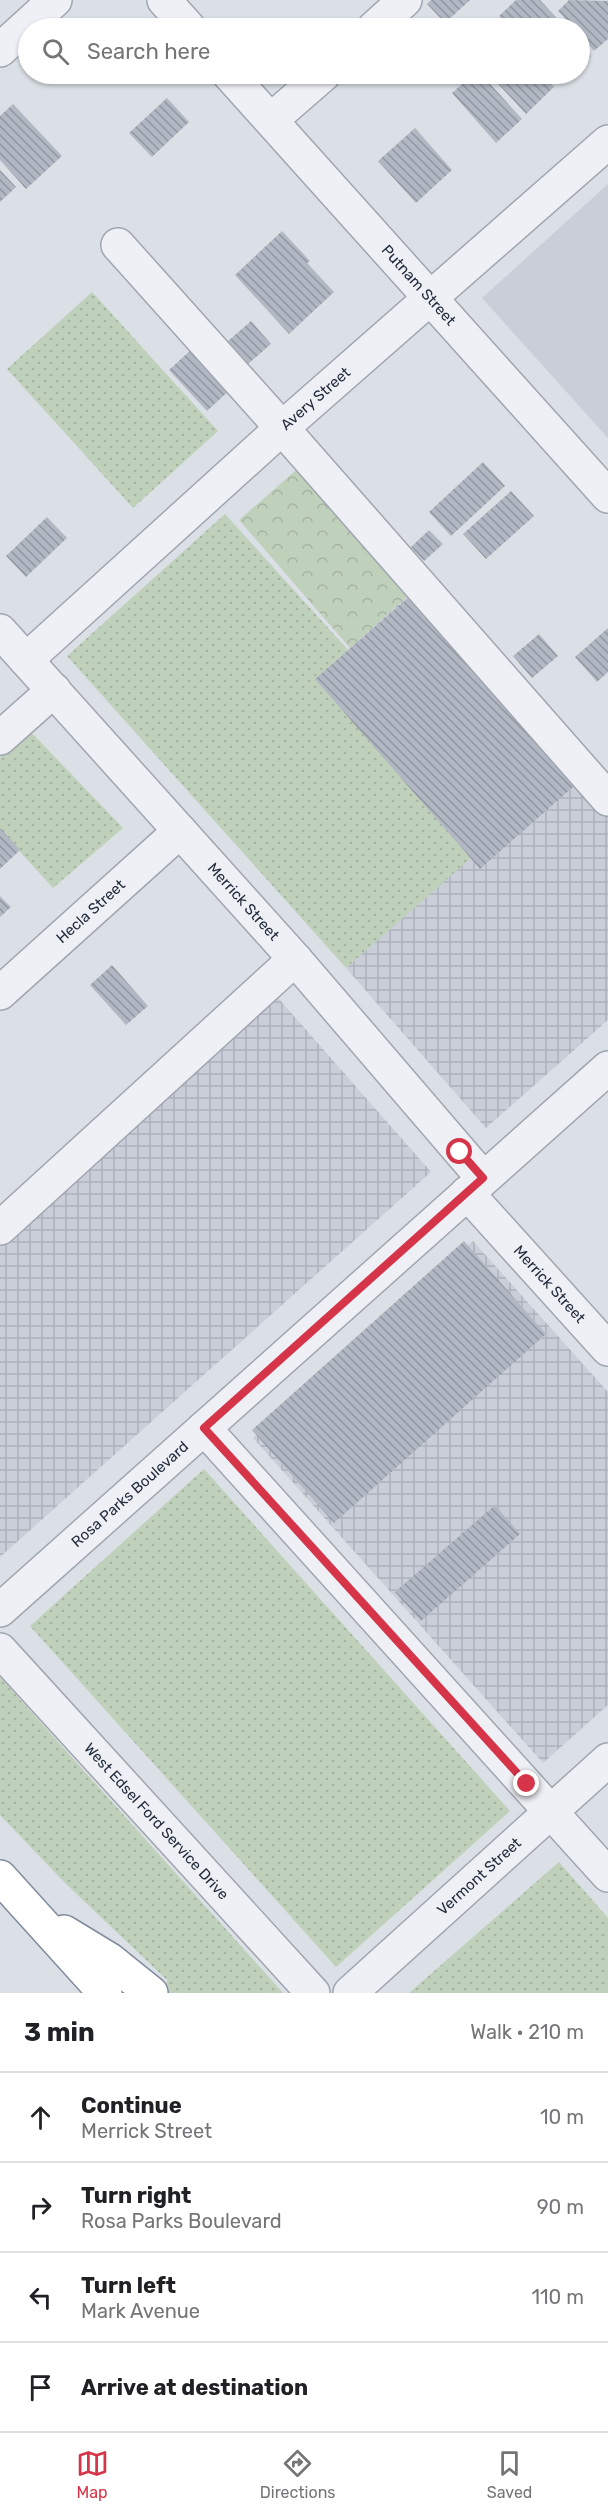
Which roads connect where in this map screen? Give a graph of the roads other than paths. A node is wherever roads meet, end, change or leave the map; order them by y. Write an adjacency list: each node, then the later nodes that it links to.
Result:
1 (55, 0): 4 (street)
2 (164, 0): 5 (street)
3 (405, 0): 6 (street)
4 (35, 18)
5 (180, 18)
6 (385, 18)
7 (18, 34): 8 (street)
8 (0, 50)
9 (238, 84): 11 (street, Putnam Street)
10 (313, 84): 11 (street)
11 (272, 120): 14 (street, Putnam Street)
12 (608, 141): 14 (street, Avery Street)
13 (118, 245): 15 (street)
14 (431, 298): 15 (street, Avery Street); 16 (street, Putnam Street)
15 (282, 428): 18 (street, Avery Street); 21 (street)
16 (608, 496)
17 (0, 630): 18 (street, Merrick Street)
18 (26, 660): 19 (street, Merrick Street)
19 (54, 690): 20 (street); 22 (street, Merrick Street)
20 (0, 738)
21 (608, 800)
22 (180, 831): 23 (street, Merrick Street); 24 (street, Hecla Street)
23 (295, 960): 26 (street, Merrick Street); 27 (street)
24 (0, 993)
25 (608, 1068): 26 (street, Rosa Parks Boulevard)
26 (475, 1186): 28 (street, Merrick Street); 29 (street, Rosa Parks Boulevard)
27 (0, 1228)
28 (608, 1349)
29 (204, 1428): 30 (street, Rosa Parks Boulevard); 33 (street)
30 (0, 1610)
31 (0, 1650): 39 (street, West Edsel Ford Service Drive)
32 (608, 1760): 33 (street, Vermont Street)
33 (551, 1811): 34 (street); 40 (street, Vermont Street)
34 (608, 1875)
35 (0, 1877): 36 (highway)
36 (37, 1917): 37 (highway); 38 (highway)
37 (105, 1993)
38 (151, 1993)
39 (312, 1993)
40 (350, 1993)

